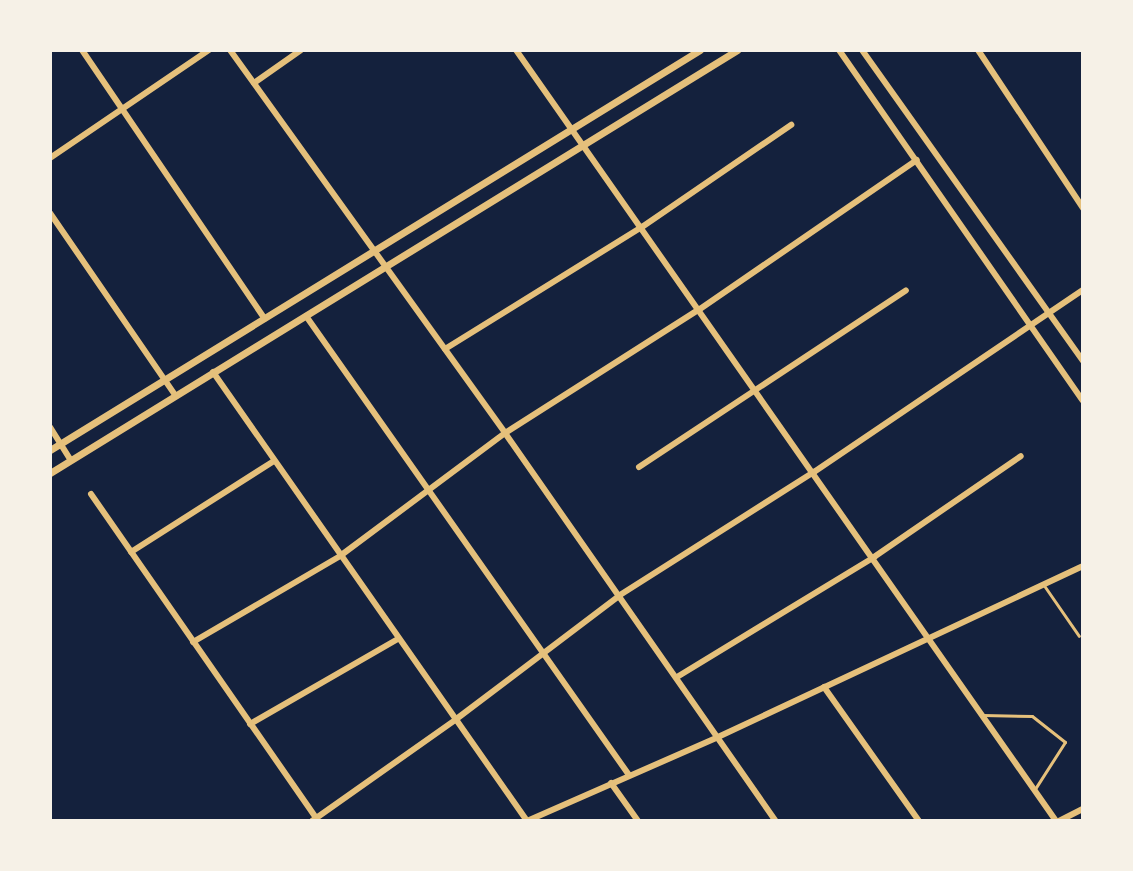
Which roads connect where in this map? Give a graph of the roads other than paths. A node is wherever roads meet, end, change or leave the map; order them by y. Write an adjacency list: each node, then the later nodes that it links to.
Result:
1 (82, 50): 12 (street)
2 (209, 50): 12 (street)
3 (230, 50): 11 (street)
4 (301, 50): 11 (street)
5 (516, 50): 14 (street)
6 (700, 50): 14 (street)
7 (737, 50): 15 (street)
8 (839, 50): 17 (street)
9 (862, 50): 26 (street)
10 (978, 50): 18 (street)
11 (254, 83): 21 (street)
12 (123, 109): 16 (street); 28 (street)
13 (791, 125): 20 (street)
14 (572, 129): 15 (street); 21 (street)
15 (583, 144): 20 (street); 22 (street)
16 (50, 158)
17 (917, 160): 25 (street); 29 (street)
18 (1083, 208)
19 (50, 213): 33 (street)
20 (642, 227): 25 (street); 30 (street)
21 (374, 251): 22 (street); 28 (street)
22 (387, 268): 27 (street); 30 (street)
23 (906, 290): 34 (street)
24 (1083, 290): 26 (street)
25 (700, 309): 34 (street); 38 (street)
26 (1050, 313): 29 (street); 31 (street)
27 (306, 316): 32 (street); 47 (street)
28 (265, 319): 33 (street)
29 (1031, 326): 36 (street); 45 (street)
30 (445, 349): 38 (street)
31 (1083, 361)
32 (213, 372): 35 (street); 43 (street)
33 (165, 381): 35 (street); 39 (street)
34 (757, 391): 44 (street); 45 (street)
35 (175, 395): 42 (street)
36 (1083, 401)
37 (50, 427): 39 (street)
38 (505, 433): 47 (street); 54 (street)
39 (61, 444): 40 (street); 42 (street)
40 (50, 450)
41 (1021, 456): 51 (street)
42 (71, 460): 46 (street)
43 (274, 461): 49 (street); 50 (street)
44 (639, 467)
45 (814, 472): 51 (street); 54 (street)
46 (50, 473)
47 (428, 490): 50 (street); 59 (street)
48 (91, 494): 49 (street)
49 (131, 552): 58 (street)
50 (340, 556): 57 (street); 58 (street)
51 (874, 557): 56 (street); 60 (street)
52 (1083, 566): 53 (street)
53 (1043, 584): 55 (lane); 56 (street)
54 (620, 595): 59 (street); 60 (street)
55 (1079, 636)
56 (930, 637): 61 (street); 62 (street)
57 (398, 639): 63 (street); 64 (street)
58 (193, 642): 64 (street)
59 (542, 652): 63 (street); 66 (street)
60 (677, 677): 65 (street)
61 (824, 687): 65 (street); 74 (street)
62 (983, 715): 68 (street); 68 (lane)
63 (455, 720): 70 (street); 71 (street)
64 (250, 724): 70 (street)
65 (718, 737): 66 (street); 73 (street)
66 (629, 775): 67 (street)
67 (611, 783): 71 (street); 72 (street)
68 (1035, 789): 75 (street)
69 (1083, 809): 75 (street)
70 (315, 820)
71 (527, 821)
72 (638, 821)
73 (776, 821)
74 (919, 821)
75 (1058, 821)

